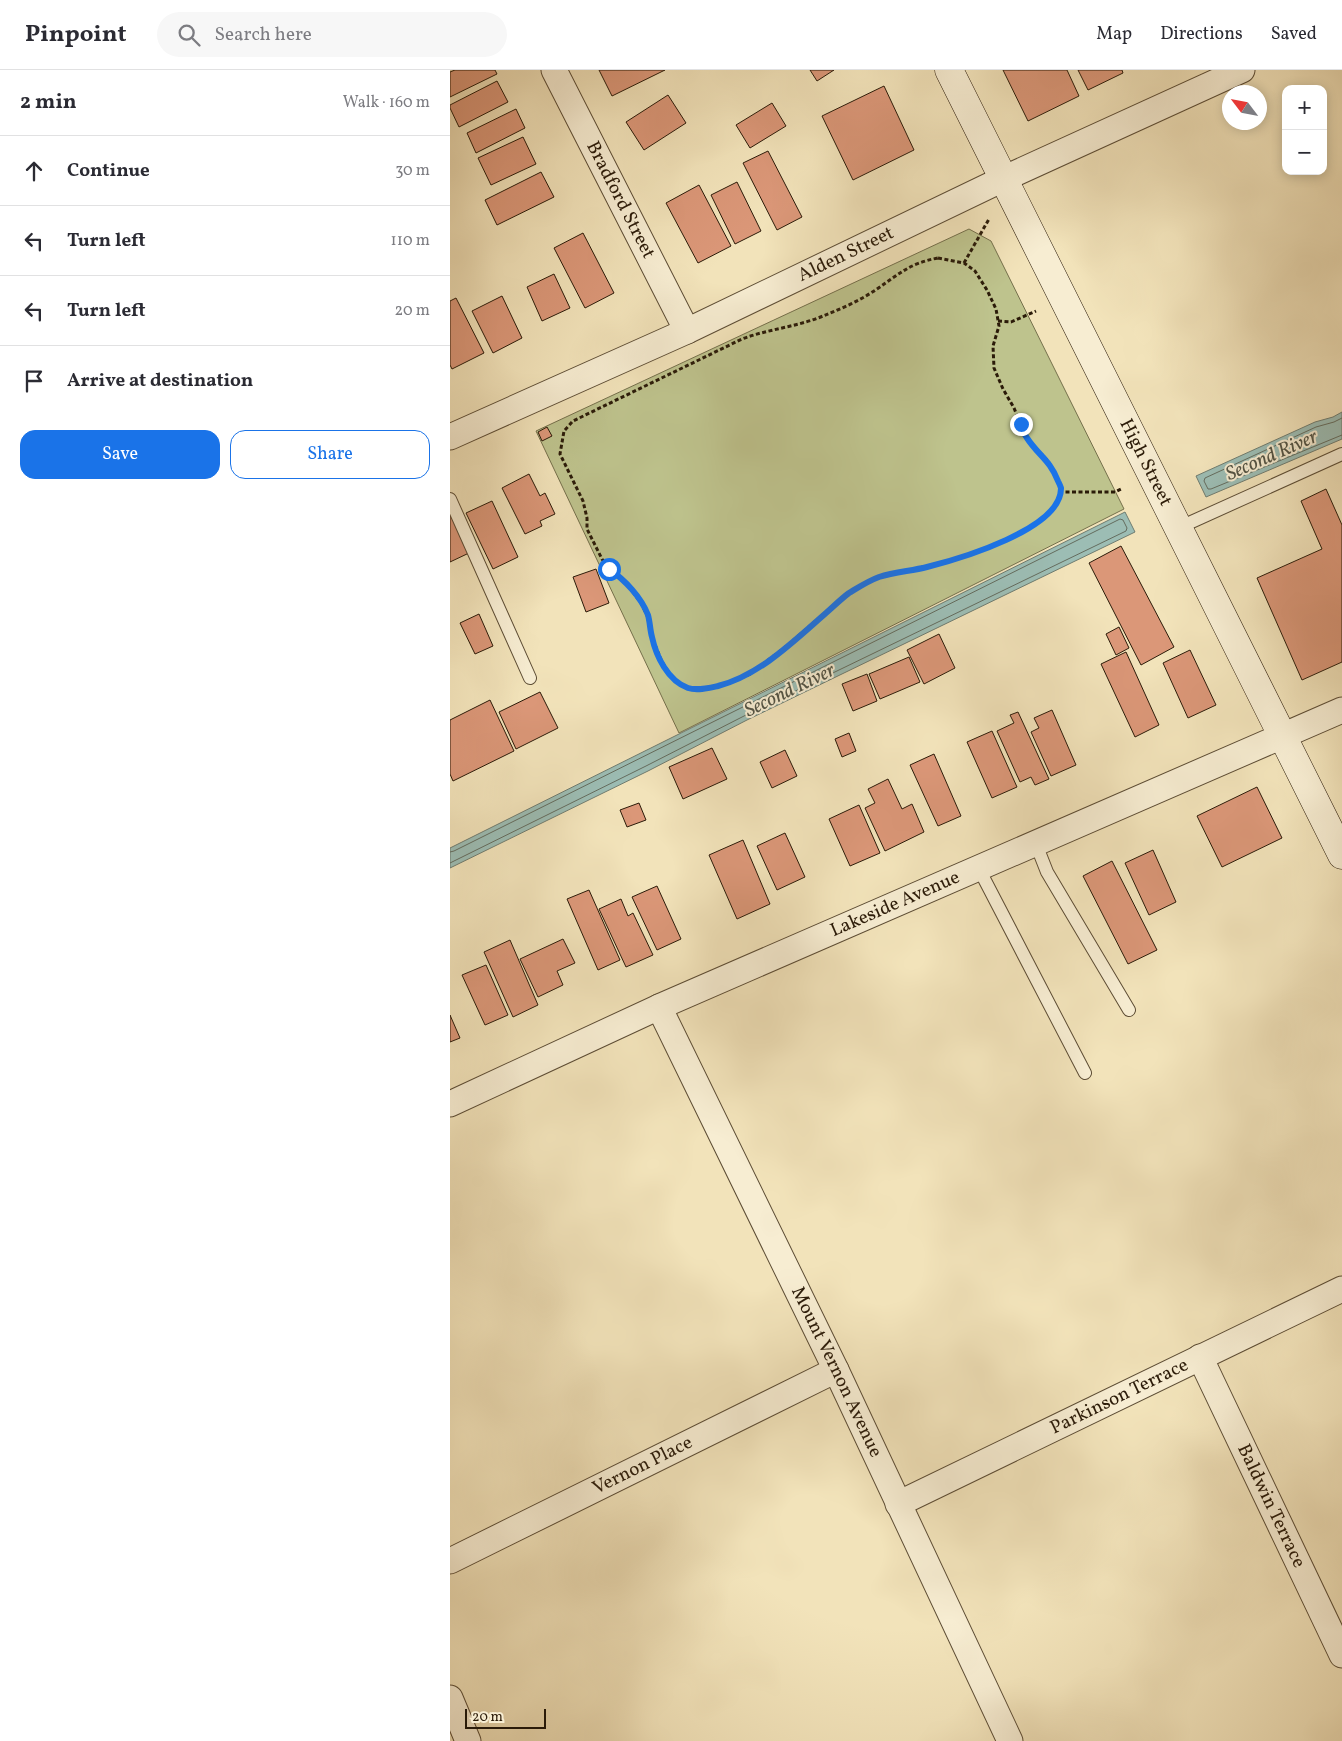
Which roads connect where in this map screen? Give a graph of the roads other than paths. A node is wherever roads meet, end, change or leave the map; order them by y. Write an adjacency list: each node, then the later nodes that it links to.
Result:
1 (554, 70): 5 (street, Bradford Street)
2 (948, 70): 4 (main road, High Street)
3 (1242, 70): 4 (street, Alden Street)
4 (1003, 179): 5 (street, Alden Street); 9 (main road, High Street)
5 (687, 331): 6 (street, Alden Street)
6 (450, 437)
7 (1342, 454): 9 (lane)
8 (450, 499): 10 (lane)
9 (1178, 528): 12 (main road, High Street)
10 (530, 678)
11 (1342, 710): 12 (street, Lakeside Avenue)
12 (1283, 737): 13 (street, Lakeside Avenue); 14 (main road, High Street)
13 (1036, 844): 15 (street, Lakeside Avenue); 17 (lane)
14 (1342, 855)
15 (979, 869): 16 (street, Lakeside Avenue); 18 (lane)
16 (659, 1007): 19 (street, Lakeside Avenue); 22 (street, Mount Vernon Avenue)
17 (1129, 1010)
18 (1085, 1073)
19 (450, 1104)
20 (1342, 1289): 21 (street, Parkinson Terrace)
21 (1200, 1357): 23 (street, Parkinson Terrace); 25 (street, Baldwin Terrace)
22 (836, 1370): 23 (street, Mount Vernon Avenue); 24 (street, Vernon Place)
23 (898, 1504): 28 (street, Mount Vernon Avenue)
24 (450, 1561)
25 (1342, 1655)
26 (450, 1698): 27 (street)
27 (468, 1741)
28 (1010, 1741)

